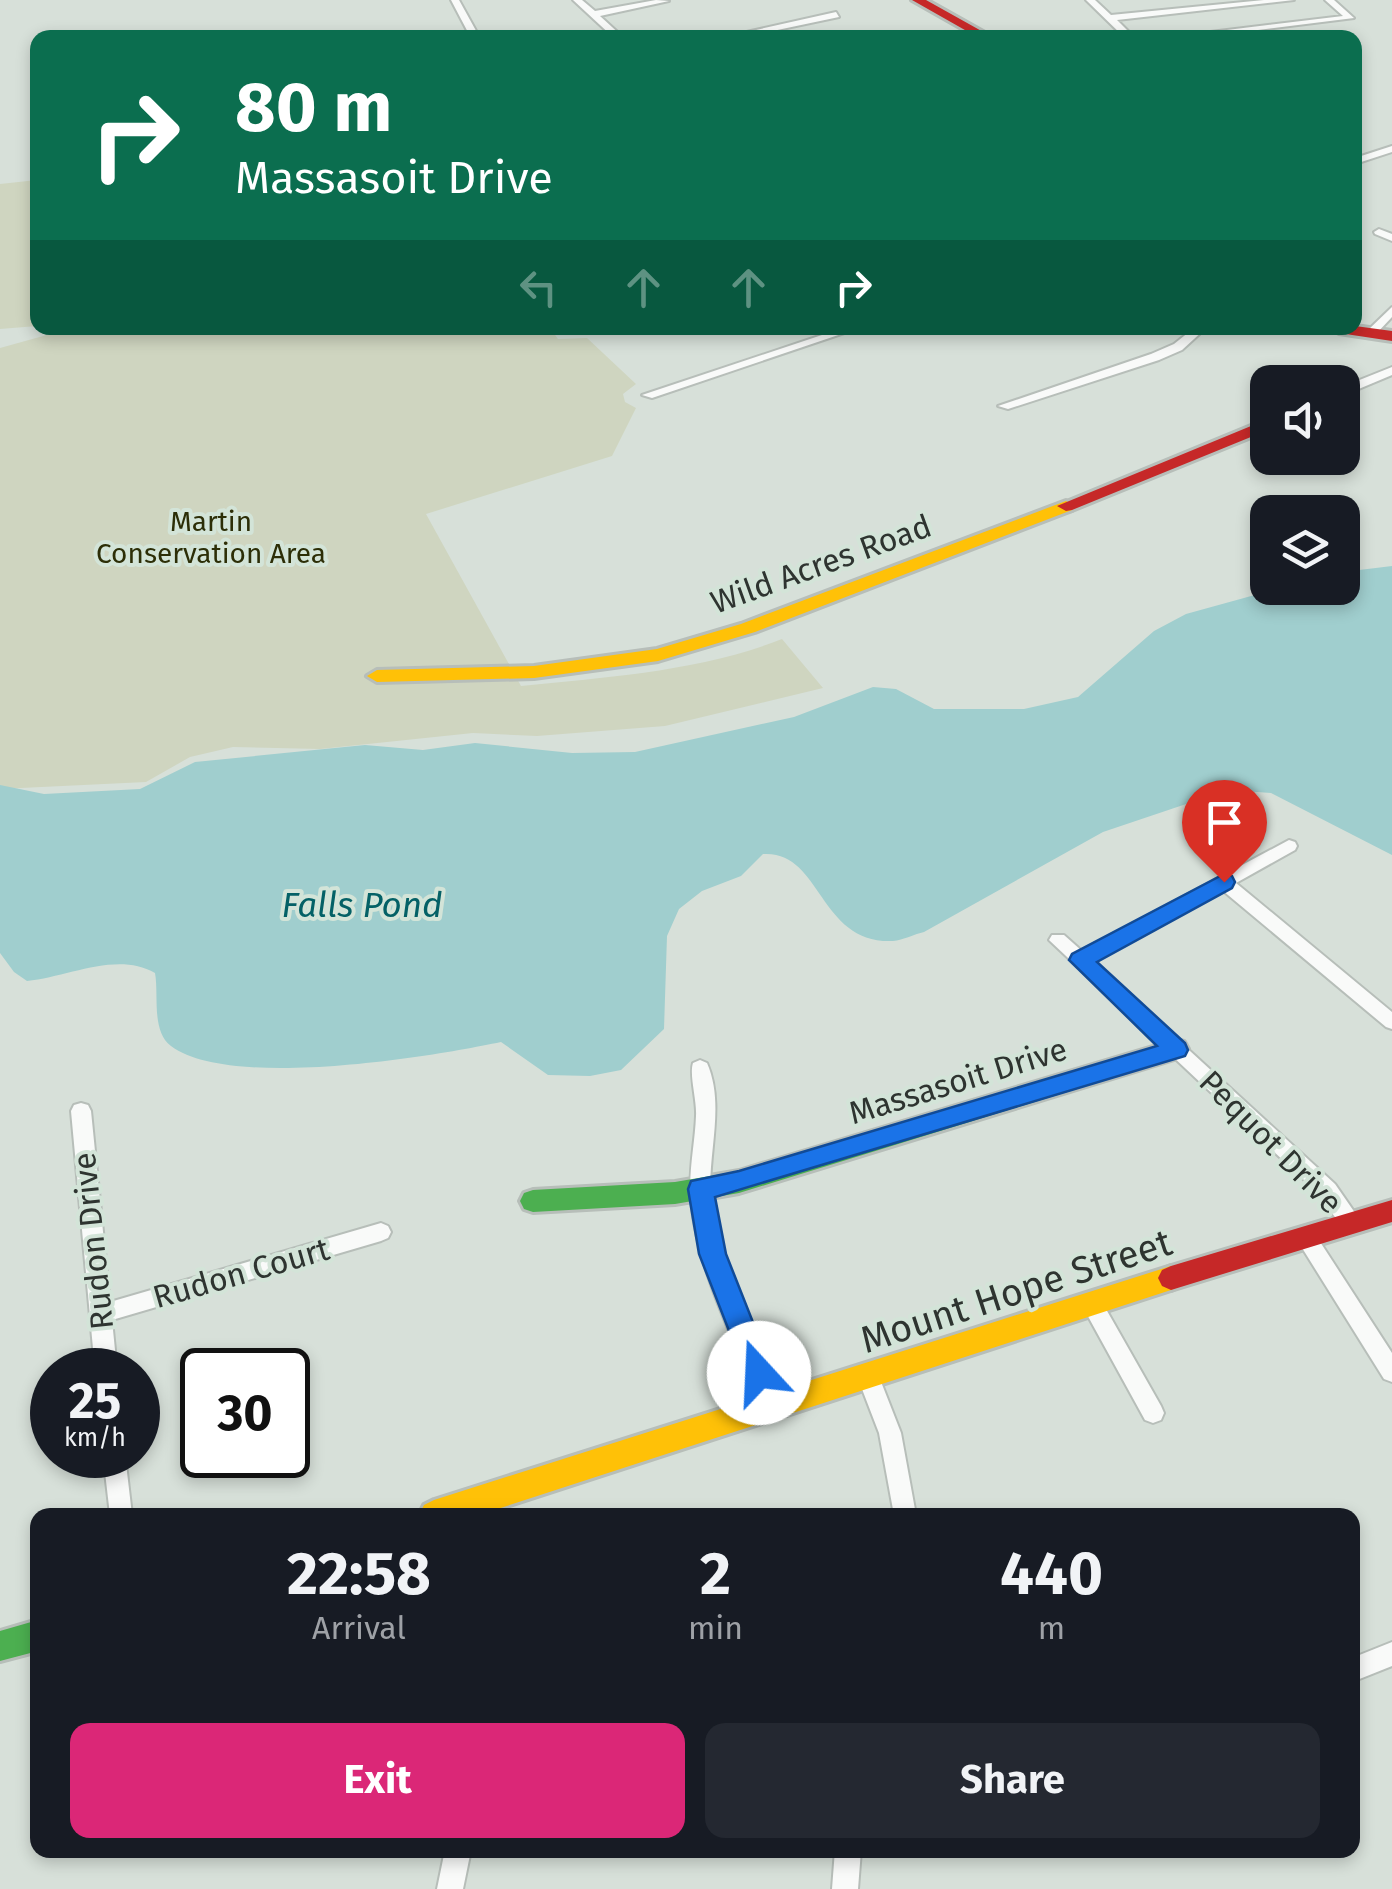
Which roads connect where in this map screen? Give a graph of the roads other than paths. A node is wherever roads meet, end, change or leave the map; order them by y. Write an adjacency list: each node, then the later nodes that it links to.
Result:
1 (455, 0): 11 (street)
2 (576, 0): 8 (street)
3 (918, 0): 14 (street)
4 (1090, 0): 10 (street)
5 (1290, 0): 10 (street)
6 (1329, 0): 16 (street)
7 (665, 1): 8 (street)
8 (594, 14): 12 (street)
9 (836, 15): 13 (street)
10 (1109, 18): 15 (street)
11 (472, 30)
12 (611, 30)
13 (763, 30)
14 (974, 30)
15 (1122, 30)
16 (1239, 30)
17 (1391, 149): 18 (street)
18 (1362, 159)
19 (1380, 232): 20 (street)
20 (1392, 238)
21 (1392, 310): 22 (street)
22 (1381, 334)
23 (832, 335): 27 (street)
24 (1192, 335): 28 (street)
25 (1392, 371): 26 (street)
26 (1360, 384)
27 (648, 395)
28 (1004, 406)
29 (1250, 432): 30 (street, Wild Acres Road)
30 (377, 676)
31 (1289, 846): 32 (street)
32 (1224, 882): 34 (street); 35 (street)
33 (1058, 940): 34 (street, Pequot Drive)
34 (1080, 960): 36 (street, Pequot Drive)
35 (1392, 1022)
36 (1176, 1050): 39 (street, Massasoit Drive); 42 (street, Pequot Drive)
37 (700, 1068): 39 (street)
38 (81, 1111): 46 (street, Rudon Drive)
39 (700, 1189): 40 (street, Massasoit Drive); 50 (street)
40 (533, 1201)
41 (1392, 1210): 42 (street, Mount Hope Street)
42 (1352, 1223): 44 (street, Mount Hope Street)
43 (381, 1232): 46 (street, Rudon Court)
44 (1306, 1237): 45 (street, Mount Hope Street); 48 (street)
45 (1091, 1302): 49 (street, Mount Hope Street); 51 (street)
46 (101, 1314): 47 (street, Rudon Drive)
47 (104, 1348)
48 (1392, 1372)
49 (868, 1376): 50 (street, Mount Hope Street); 55 (street)
50 (771, 1407): 54 (street, Mount Hope Street)
51 (1154, 1414)
52 (117, 1478): 53 (street)
53 (120, 1508)
54 (456, 1508)
55 (903, 1508)
56 (30, 1638): 57 (street)
57 (0, 1646)
58 (1392, 1654): 59 (street)
59 (1360, 1667)
60 (456, 1858): 62 (street)
61 (847, 1858): 63 (street)
62 (450, 1889)
63 (845, 1889)

